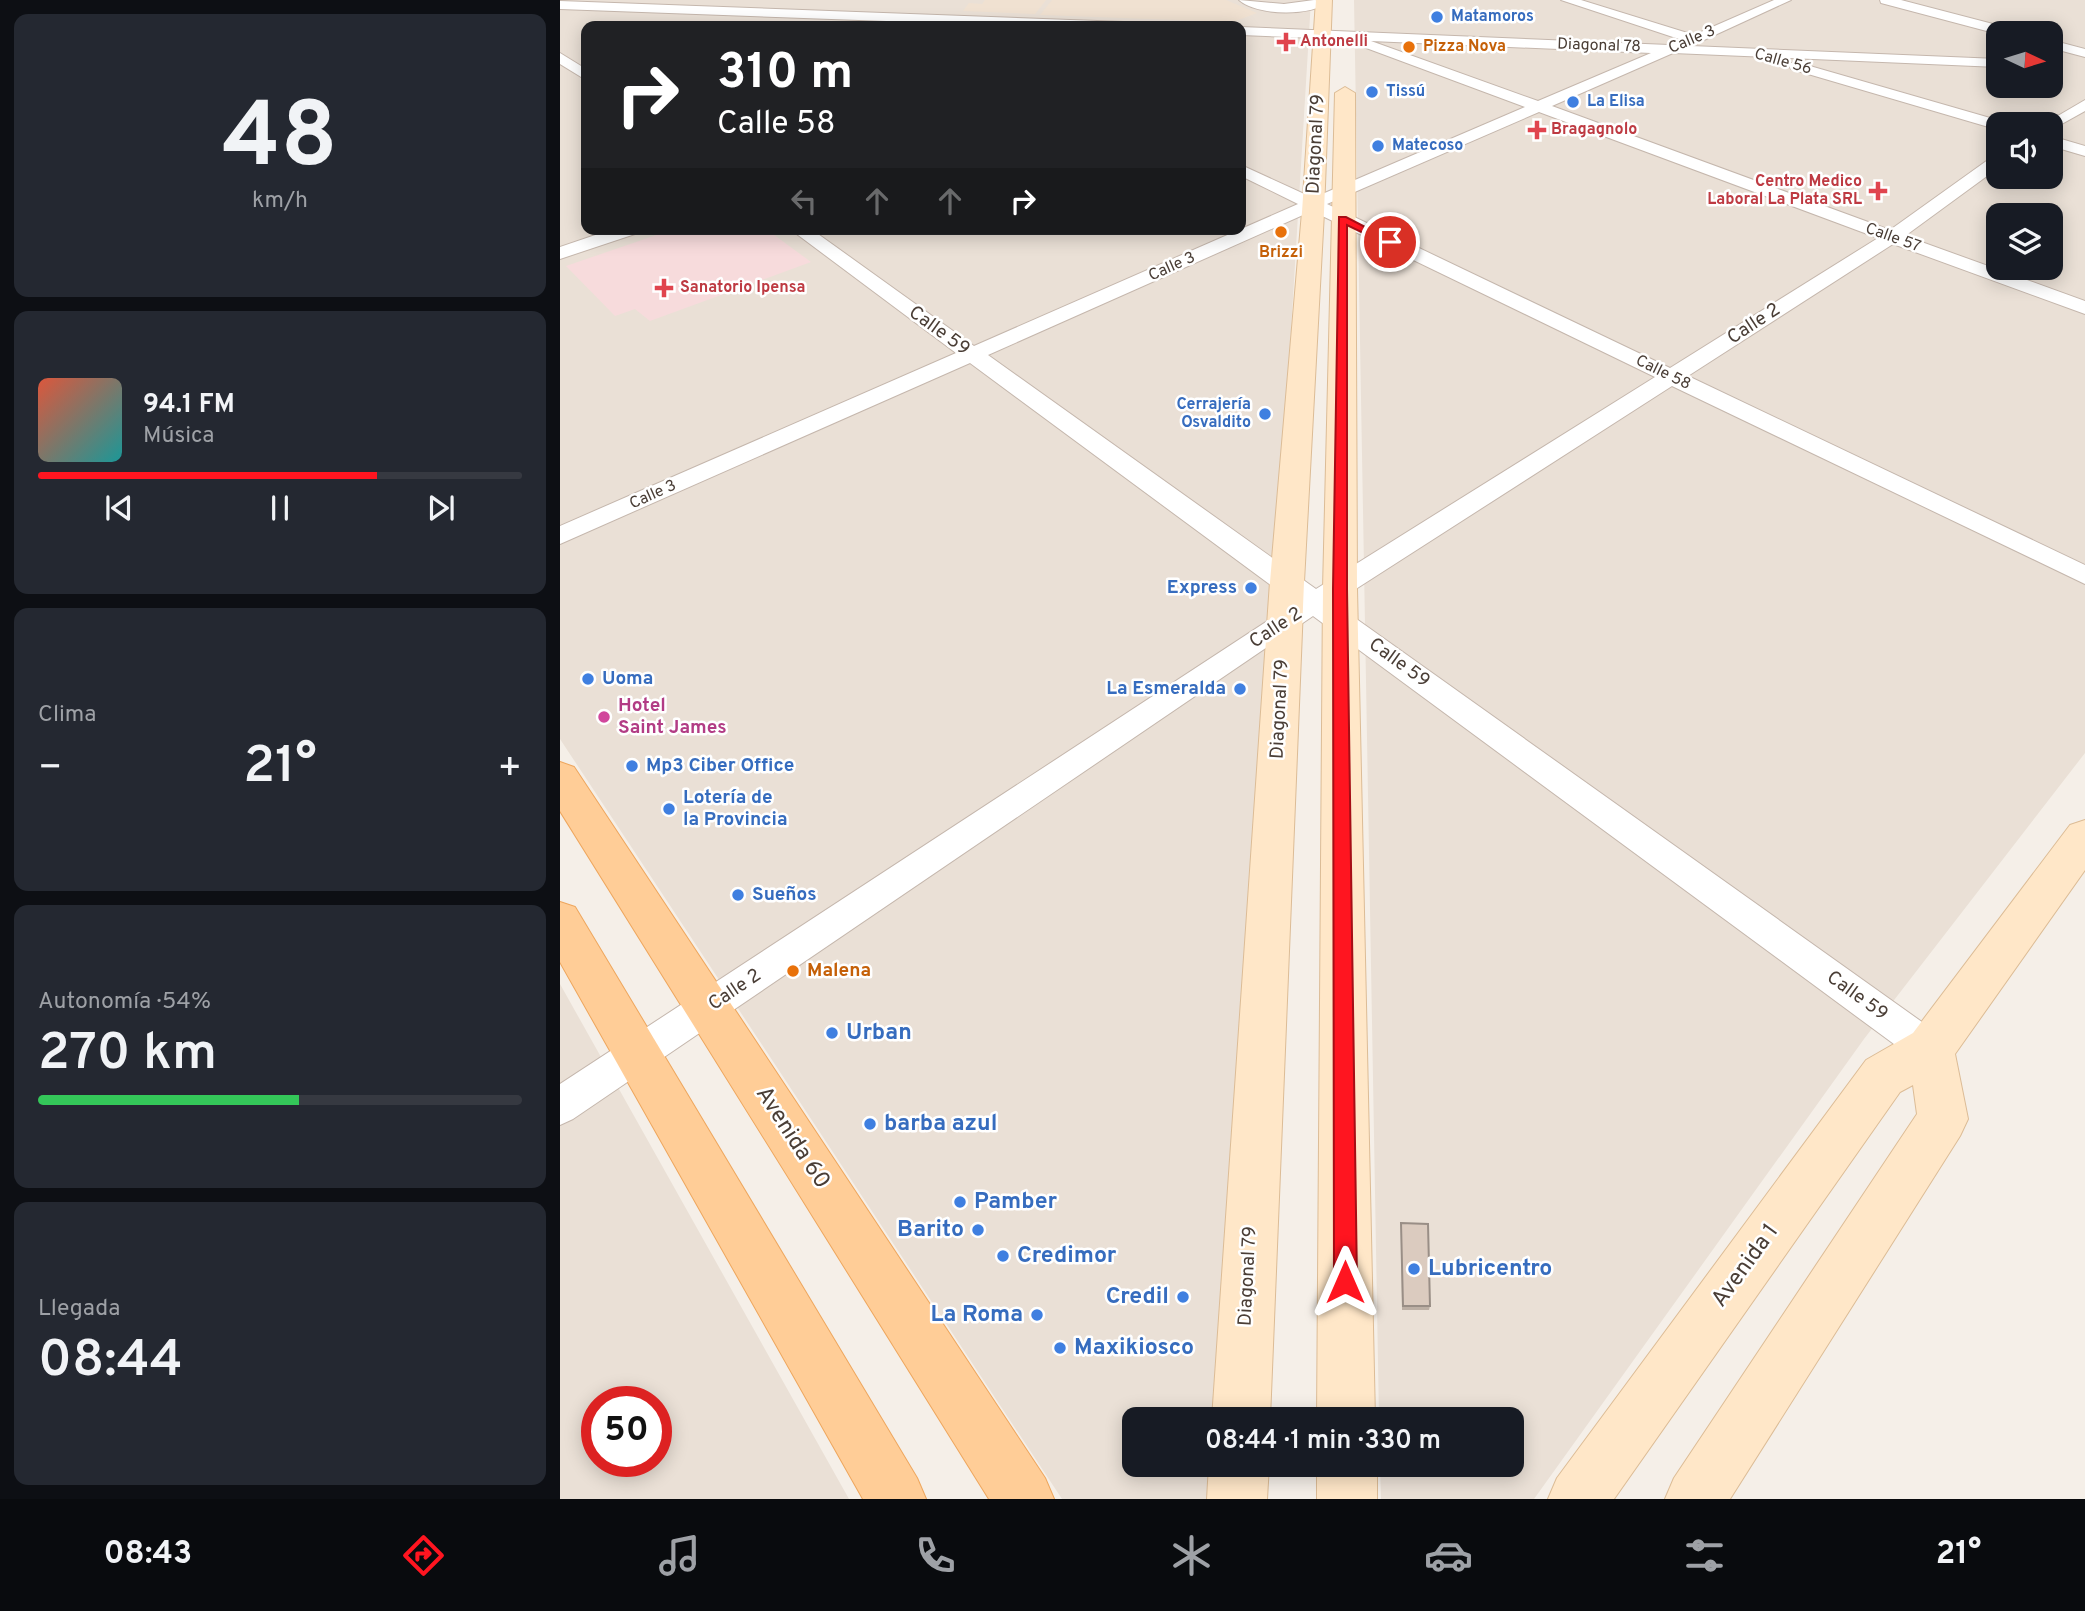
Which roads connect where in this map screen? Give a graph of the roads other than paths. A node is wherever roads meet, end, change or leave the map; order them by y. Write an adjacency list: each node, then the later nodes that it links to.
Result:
1 (1245, 0): 8 (street)
2 (1324, 0): 8 (street); 18 (main road, Diagonal 79)
3 (1567, 0): 20 (street, Calle 56)
4 (1785, 0): 20 (street, Calle 3)
5 (1886, 0): 15 (street)
6 (886, 1): 10 (street); 11 (street)
7 (560, 5): 10 (street)
8 (1266, 8): 16 (street)
9 (1347, 12): 19 (main road, Diagonal 79)
10 (833, 15): 11 (street); 12 (street)
11 (921, 18): 13 (street); 14 (street)
12 (809, 21)
13 (928, 21)
14 (997, 21)
15 (1986, 26)
16 (1246, 29)
17 (1246, 31): 18 (street, Diagonal 78)
18 (1323, 35): 19 (street, Diagonal 78); 36 (main road, Diagonal 79)
19 (1346, 36): 22 (street, Diagonal 78); 29 (street, Calle 57); 37 (main road, Diagonal 79)
20 (1695, 39): 22 (street, Calle 3); 23 (street, Calle 56)
21 (2063, 47): 24 (street)
22 (1671, 49): 23 (street, Diagonal 78); 29 (street, Calle 3)
23 (1752, 52): 26 (street, Diagonal 78); 31 (street, Calle 56)
24 (2085, 53)
25 (560, 57): 27 (street)
26 (1986, 62)
27 (581, 78)
28 (2085, 105): 30 (street)
29 (1537, 107): 37 (street, Calle 3); 42 (street, Calle 57)
30 (2063, 118)
31 (1986, 121)
32 (2063, 145): 33 (street)
33 (2085, 151)
34 (1986, 169): 42 (street, Calle 2)
35 (1246, 172): 36 (street, Calle 58)
36 (1313, 204): 37 (street, Calle 58); 38 (street, Calle 3); 49 (main road, Diagonal 79)
37 (1342, 206): 46 (street, Calle 58); 49 (main road, Diagonal 79)
38 (1246, 234)
39 (614, 235): 43 (street)
40 (807, 235): 45 (street, Calle 59)
41 (1243, 235): 45 (street, Calle 3)
42 (1890, 237): 44 (street, Calle 57); 46 (street, Calle 2)
43 (560, 253)
44 (2085, 308)
45 (973, 355): 47 (street, Calle 3); 49 (street, Calle 59)
46 (1671, 378): 48 (street, Calle 58); 49 (street, Calle 2)
47 (560, 536)
48 (2085, 576)
49 (1313, 603): 53 (street, Calle 2); 54 (street, Calle 59); 57 (main road, Diagonal 79); 58 (main road, Diagonal 79)
50 (560, 778): 53 (main road, Avenida 60)
51 (2085, 837): 54 (main road, Avenida 1)
52 (560, 921): 55 (main road)
53 (708, 1007): 55 (street, Calle 2); 62 (main road, Avenida 60)
54 (1930, 1049): 65 (main road, Avenida 1); 66 (main road)
55 (636, 1056): 56 (street, Calle 2); 61 (main road)
56 (560, 1107)
57 (1242, 1407)
58 (1346, 1407)
59 (1238, 1477): 63 (main road)
60 (1347, 1477): 64 (main road)
61 (896, 1499)
62 (1024, 1499)
63 (1237, 1499)
64 (1347, 1499)
65 (1578, 1499)
66 (1695, 1499)

